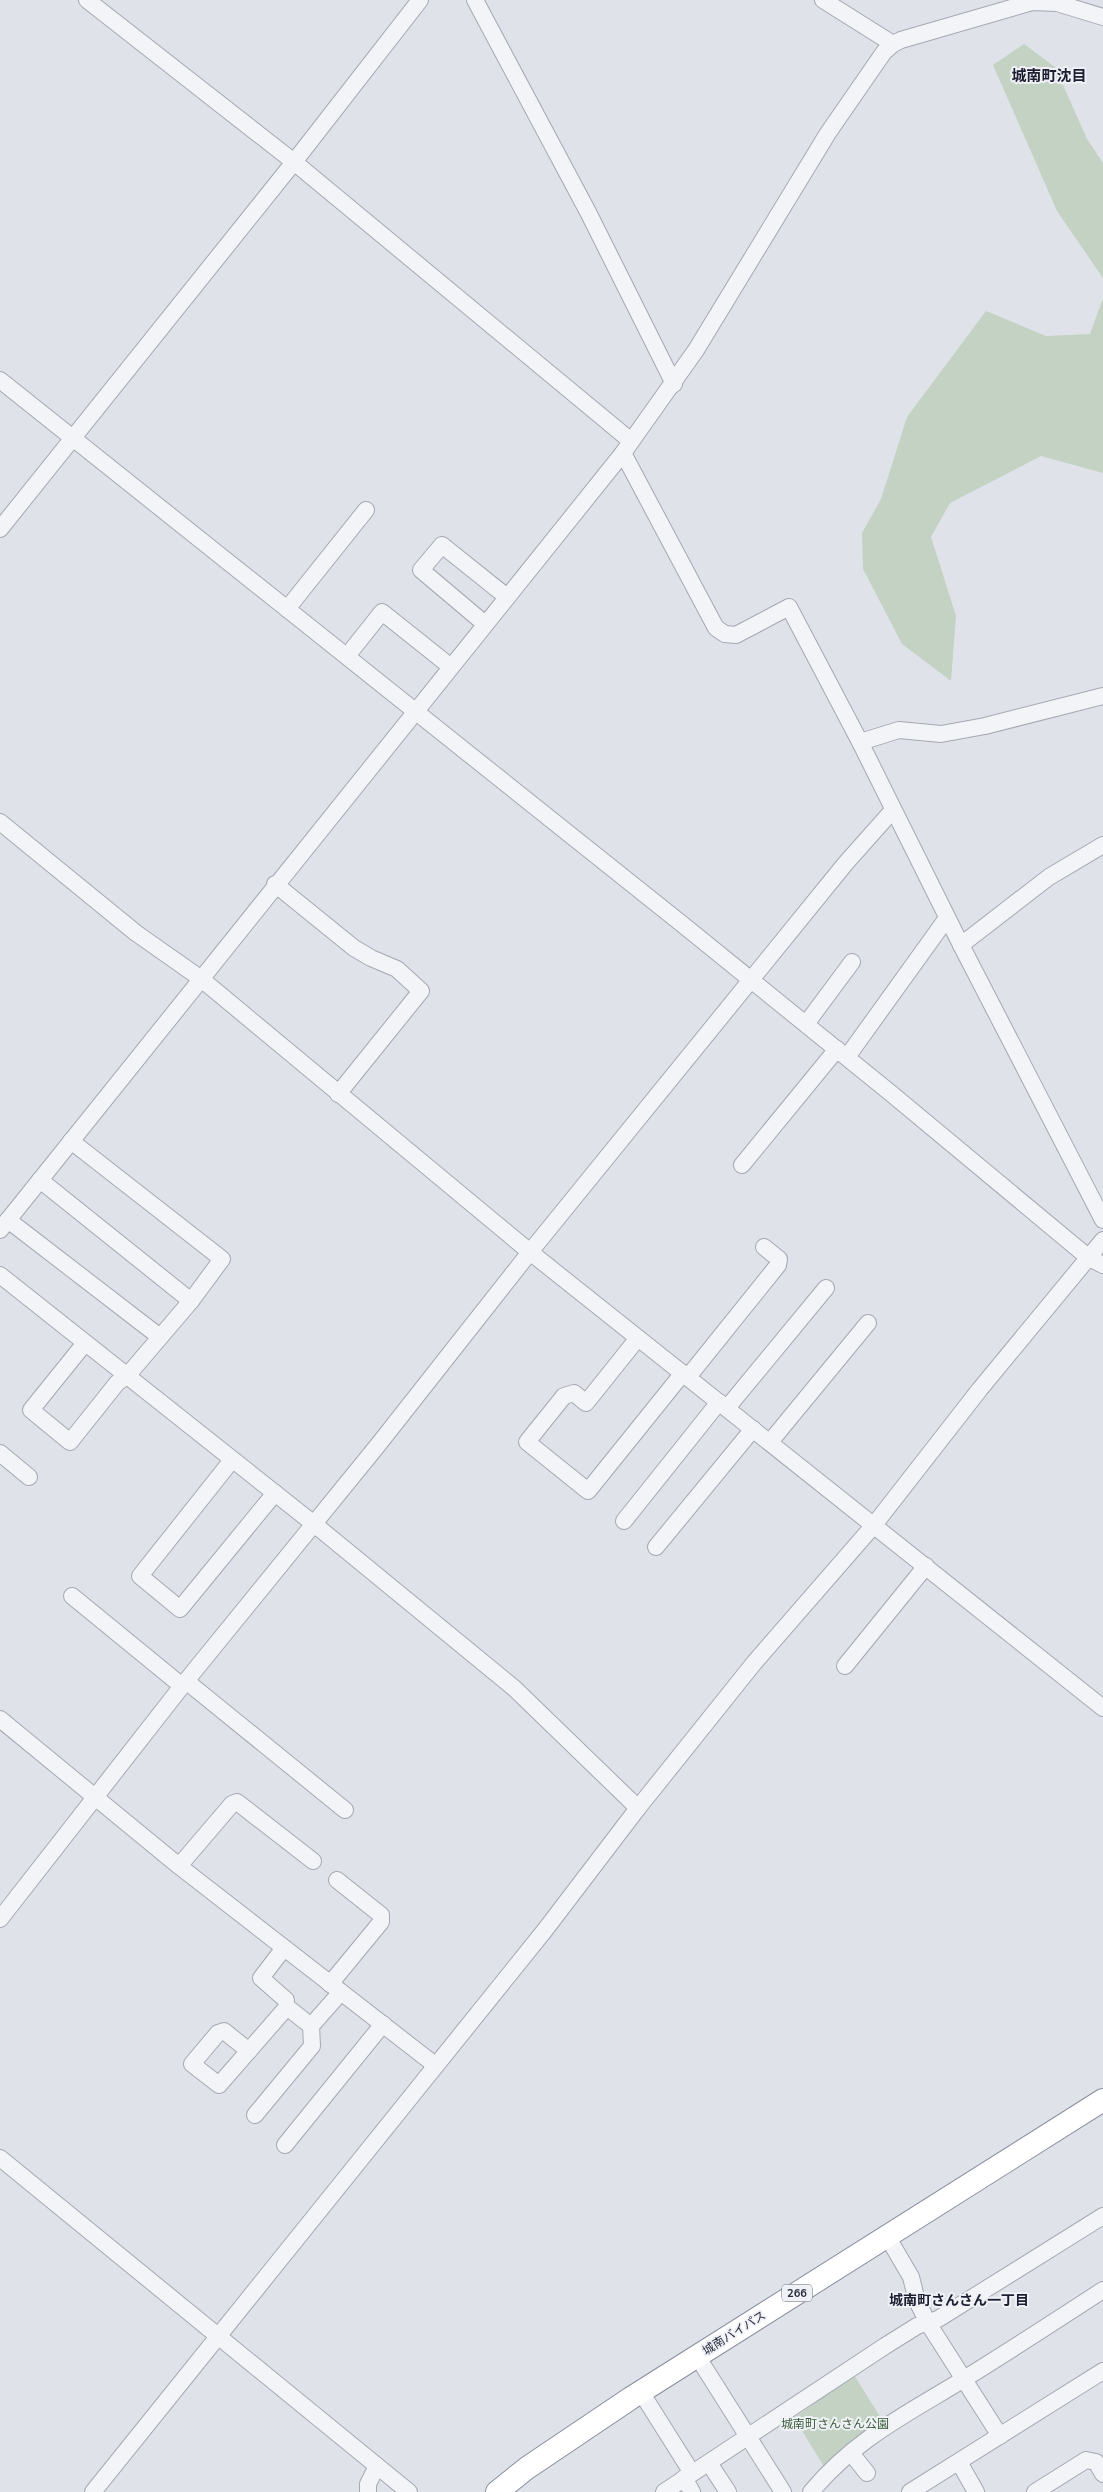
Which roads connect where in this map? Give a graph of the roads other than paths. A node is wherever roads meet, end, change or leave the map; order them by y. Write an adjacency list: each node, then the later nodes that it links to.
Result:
1 (87, 0): 7 (street)
2 (420, 0): 7 (street)
3 (475, 0): 9 (street)
4 (823, 0): 6 (street)
5 (1103, 17): 6 (street)
6 (892, 44): 9 (street)
7 (294, 162): 10 (street); 11 (street)
8 (0, 380): 10 (street)
9 (674, 384): 11 (street)
10 (72, 439): 13 (street); 15 (street)
11 (627, 447): 14 (street); 21 (street)
12 (366, 510): 15 (street)
13 (0, 528)
14 (507, 597): 16 (street); 16 (street)
15 (287, 609): 17 (street)
16 (485, 624): 18 (street)
17 (347, 656): 18 (street); 20 (street)
18 (451, 666): 20 (street)
19 (1103, 696): 21 (street)
20 (416, 710): 25 (street); 30 (street)
21 (860, 742): 22 (street)
22 (893, 810): 26 (street); 30 (street)
23 (0, 822): 29 (street)
24 (1103, 845): 27 (street)
25 (275, 884): 29 (street); 33 (street)
26 (947, 918): 27 (street); 32 (street)
27 (961, 945): 37 (street)
28 (852, 962): 31 (street)
29 (200, 978): 33 (street); 34 (street)
30 (751, 981): 31 (street); 41 (street)
31 (806, 1024): 32 (street)
32 (842, 1053): 35 (street); 42 (street)
33 (338, 1094): 41 (street)
34 (71, 1140): 36 (street); 45 (street)
35 (742, 1165)
36 (40, 1180): 38 (street); 45 (street)
37 (1103, 1220)
38 (4, 1225): 47 (street)
39 (1103, 1240): 42 (street)
40 (764, 1247): 50 (street)
41 (530, 1252): 48 (street); 60 (street)
42 (1096, 1262): 61 (street)
43 (0, 1275): 49 (street)
44 (826, 1288): 52 (street)
45 (191, 1300): 47 (street)
46 (868, 1323): 54 (street)
47 (160, 1337): 51 (street)
48 (638, 1338): 50 (street); 50 (street)
49 (85, 1342): 51 (street); 51 (street)
50 (686, 1375): 52 (street)
51 (127, 1376): 56 (street)
52 (723, 1405): 53 (street); 59 (street)
53 (753, 1429): 54 (street); 62 (street)
54 (770, 1442): 61 (street)
55 (0, 1453): 57 (street)
56 (232, 1460): 58 (street); 58 (street)
57 (29, 1477)
58 (275, 1493): 60 (street)
59 (624, 1521)
60 (314, 1524): 66 (street); 70 (street)
61 (874, 1525): 63 (street); 70 (street)
62 (656, 1547)
63 (926, 1566): 65 (street); 67 (street)
64 (72, 1596): 66 (street)
65 (845, 1666)
66 (184, 1684): 69 (street); 71 (street)
67 (1103, 1708)
68 (0, 1719): 69 (street)
69 (96, 1796): 73 (street); 75 (street)
70 (638, 1808): 82 (street)
71 (345, 1810)
72 (312, 1861): 73 (street)
73 (179, 1866): 76 (street)
74 (337, 1880): 77 (street)
75 (0, 1919)
76 (284, 1948): 77 (street); 78 (street)
77 (335, 1988): 79 (street); 80 (street)
78 (286, 2000)
79 (383, 2024): 82 (street); 85 (street)
80 (311, 2026): 81 (street); 84 (street)
81 (249, 2051)
82 (435, 2064): 91 (street)
83 (1103, 2100): 88 (highway, 城南バイパス / 266)
84 (255, 2115)
85 (286, 2146)
86 (0, 2158): 91 (street)
87 (1103, 2216): 90 (street)
88 (886, 2236): 90 (street); 92 (highway, 城南バイパス / 266)
89 (1103, 2290): 94 (street)
90 (928, 2323): 94 (street); 97 (street)
91 (219, 2336): 101 (street); 107 (street)
92 (698, 2356): 95 (highway, 城南バイパス / 266); 97 (street)
93 (1103, 2371): 96 (street)
94 (964, 2379): 96 (street); 98 (street)
95 (641, 2392): 104 (street); 110 (highway, 城南バイパス / 266)
96 (1000, 2436): 99 (street)
97 (748, 2438): 100 (street); 105 (street)
98 (851, 2452): 102 (street); 113 (street)
99 (959, 2462): 114 (street); 115 (street)
100 (709, 2463): 104 (street); 112 (street)
101 (377, 2466): 108 (street); 109 (street)
102 (867, 2473)
103 (1103, 2474): 106 (street)
104 (689, 2481): 111 (street)
105 (780, 2490)
106 (1040, 2491)
107 (93, 2492)
108 (368, 2492)
109 (409, 2492)
110 (496, 2492)
111 (664, 2492)
112 (728, 2492)
113 (812, 2492)
114 (910, 2492)
115 (976, 2492)

